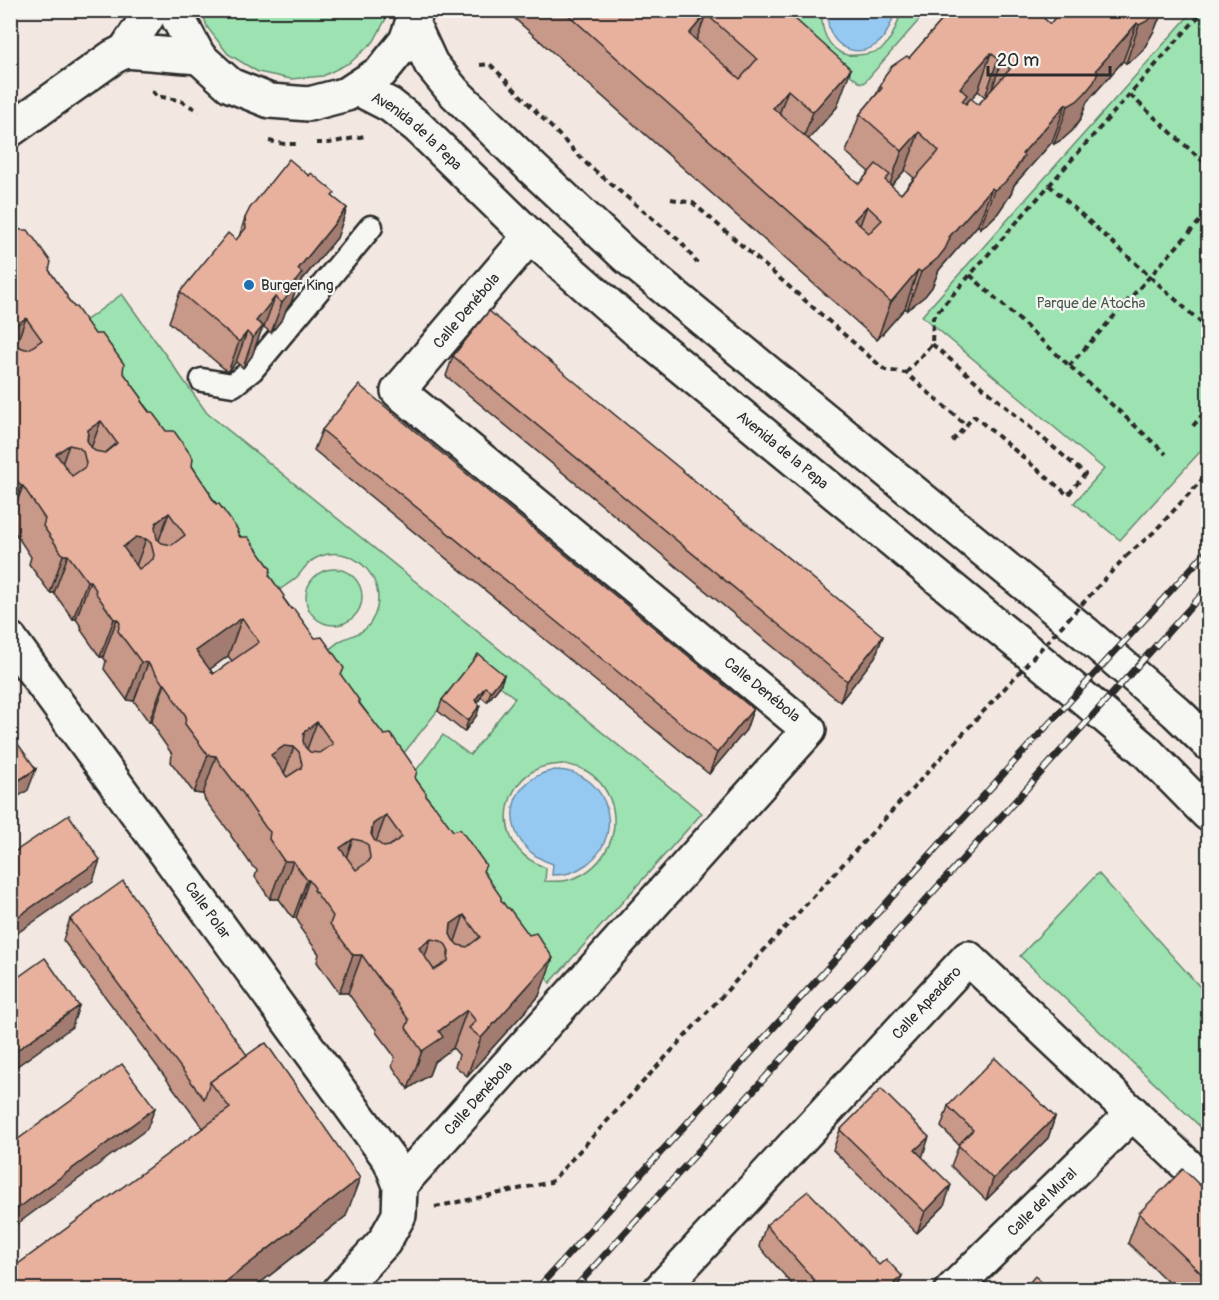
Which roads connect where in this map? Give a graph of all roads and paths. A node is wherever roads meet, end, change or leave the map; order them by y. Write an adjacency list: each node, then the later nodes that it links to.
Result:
1 (152, 10): 5 (street)
2 (177, 10): 6 (street)
3 (1204, 10): 8 (path)
4 (415, 17): 7 (street); 30 (street)
5 (125, 51): 6 (street); 9 (street)
6 (199, 57): 7 (street)
7 (357, 88): 15 (street, Avenida de la Pepa)
8 (1130, 95): 10 (path); 11 (path)
9 (10, 130)
10 (1209, 166)
11 (1049, 185): 16 (path); 17 (path)
12 (671, 199): 21 (path)
13 (1209, 212): 17 (path)
14 (371, 228): 22 (lane)
15 (530, 236): 31 (street, Avenida de la Pepa); 34 (street, Calle Denébola)
16 (970, 275): 19 (path); 20 (path)
17 (1150, 276): 18 (path); 20 (path)
18 (1209, 329)
19 (932, 344): 21 (path); 24 (path)
20 (1069, 366): 27 (path)
21 (906, 373): 24 (path)
22 (202, 380)
23 (1209, 408): 25 (path)
24 (966, 425): 26 (path)
25 (1193, 426)
26 (951, 443)
27 (1166, 454)
28 (1209, 473): 34 (path, bridge)
29 (10, 639): 34 (street, Calle Polar)
30 (1209, 743)
31 (1209, 814)
32 (1133, 1113): 33 (street, Calle Apeadero); 36 (street, Calle Apeadero); 37 (street, Calle del Mural)
33 (1209, 1185)
34 (400, 1200): 35 (street)
35 (340, 1290)
36 (660, 1290)
37 (952, 1290)

